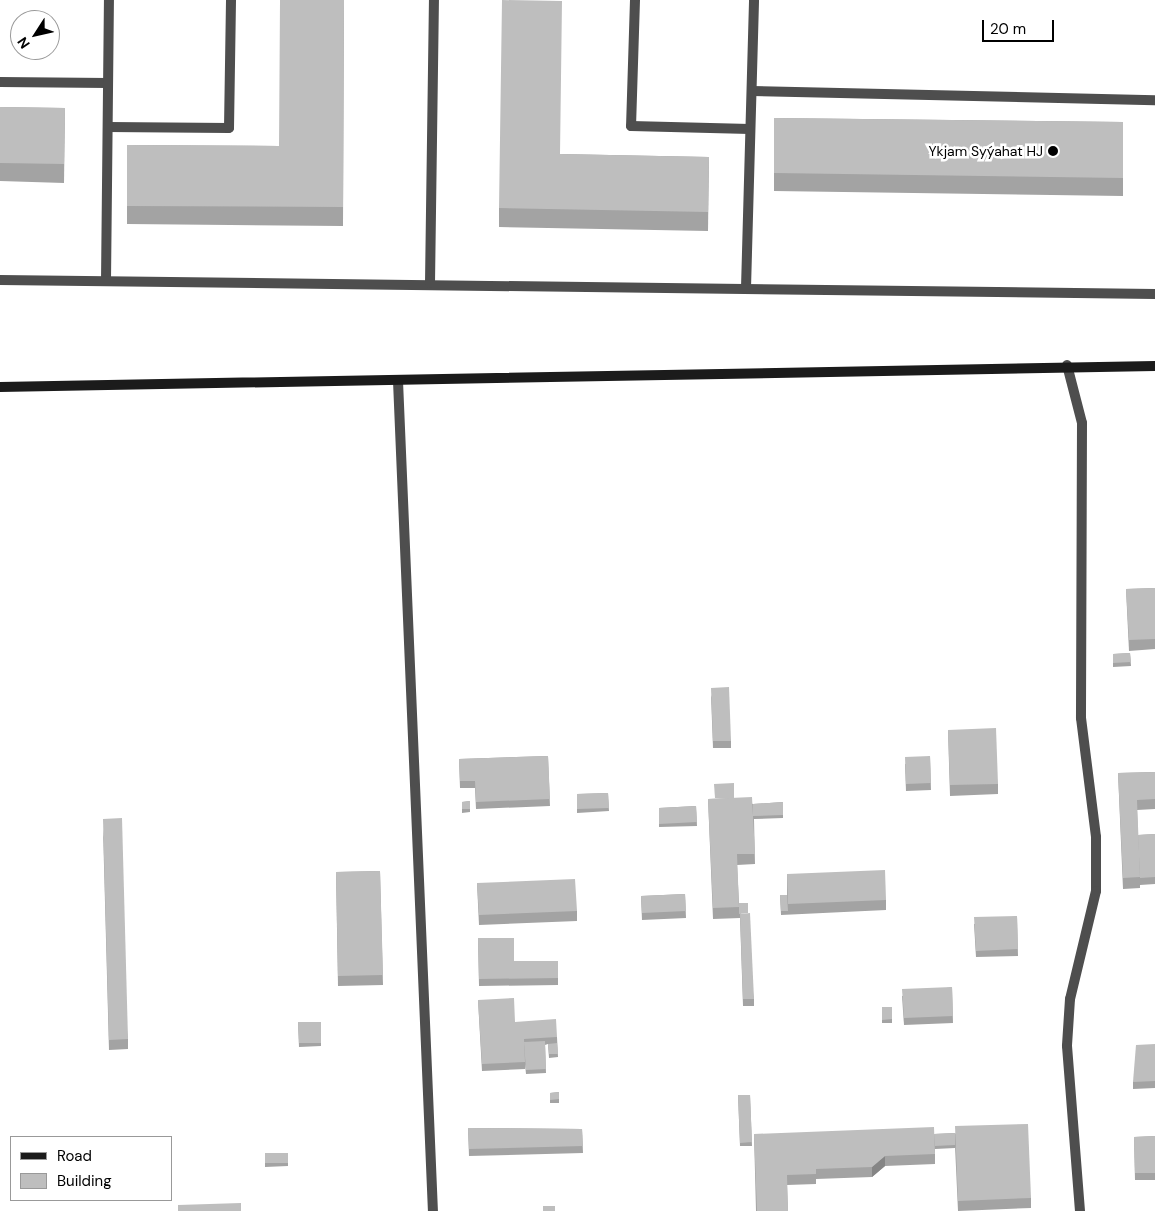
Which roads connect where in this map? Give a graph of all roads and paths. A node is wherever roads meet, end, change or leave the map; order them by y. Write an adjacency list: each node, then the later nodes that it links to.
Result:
1 (109, 0): 7 (street)
2 (231, 0): 10 (street)
3 (434, 0): 14 (street)
4 (635, 0): 11 (street)
5 (754, 0): 8 (street)
6 (0, 82): 7 (street)
7 (108, 83): 10 (street)
8 (752, 91): 9 (street); 11 (street)
9 (1155, 100)
10 (108, 128): 13 (street)
11 (750, 129): 15 (street)
12 (0, 280): 13 (street)
13 (106, 281): 14 (street)
14 (430, 283): 15 (street)
15 (746, 288): 16 (street)
16 (1155, 294)
17 (1067, 365): 18 (street); 19 (street); 22 (street)
18 (1155, 366)
19 (398, 381): 20 (street); 21 (street)
20 (0, 387)
21 (433, 1211)
22 (1080, 1211)

